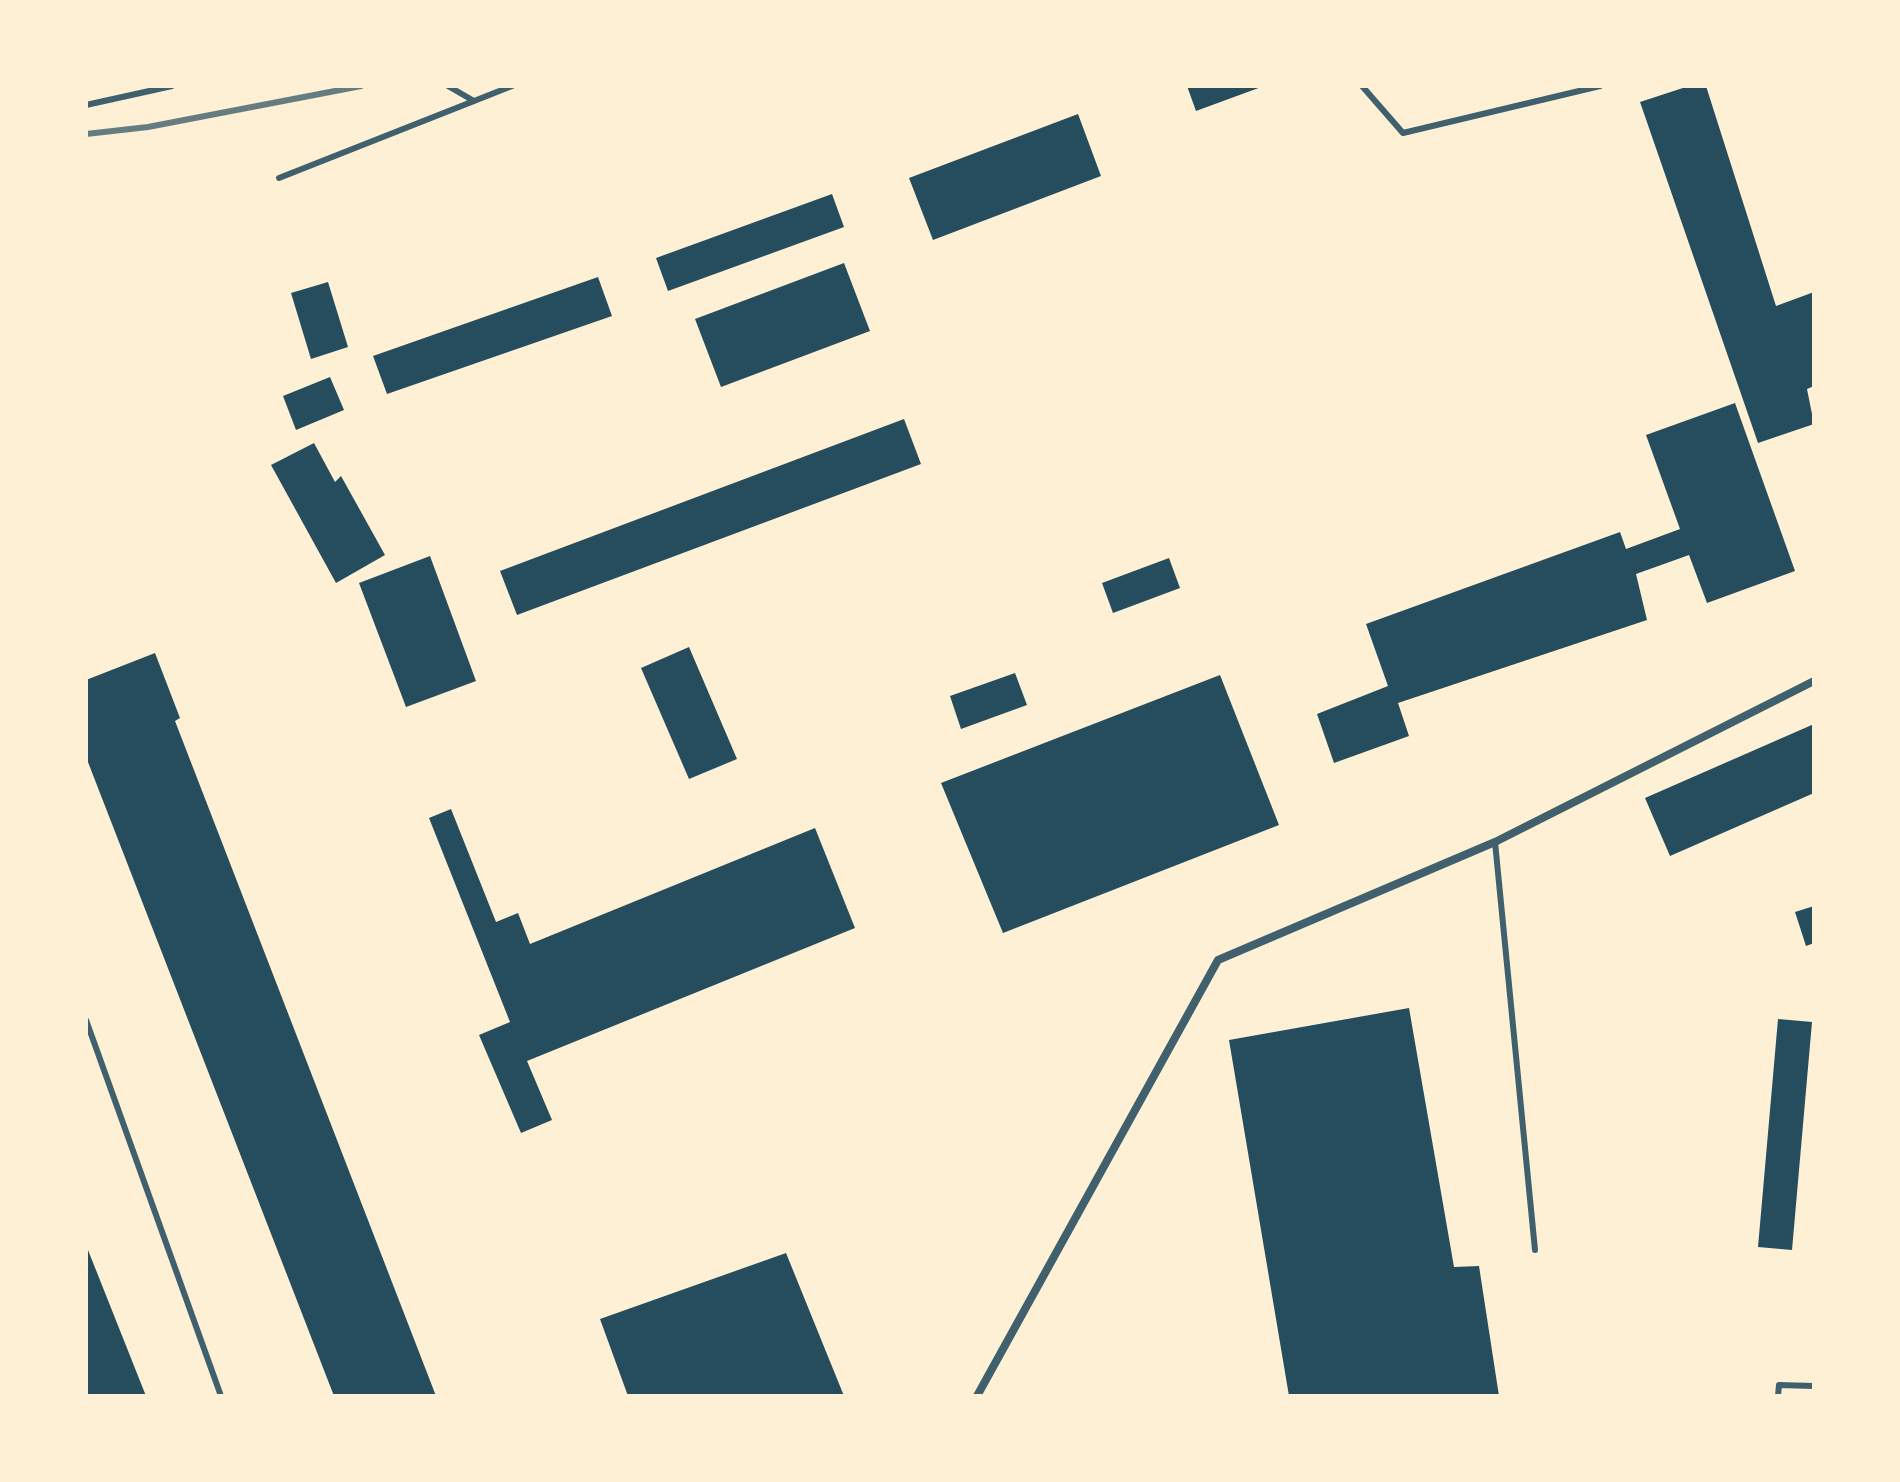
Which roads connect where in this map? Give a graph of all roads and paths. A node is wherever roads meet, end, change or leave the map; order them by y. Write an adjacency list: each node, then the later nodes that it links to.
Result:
1 (172, 86): 7 (lane)
2 (448, 86): 6 (lane)
3 (512, 86): 6 (lane)
4 (1362, 86): 5 (lane)
5 (1600, 86)
6 (474, 101): 8 (lane)
7 (86, 105)
8 (279, 178)
9 (1814, 681): 10 (street)
10 (1495, 842): 12 (lane); 15 (street)
11 (86, 1020): 14 (lane)
12 (1535, 1250)
13 (1814, 1386): 16 (lane)
14 (221, 1396)
15 (977, 1396)
16 (1778, 1396)

